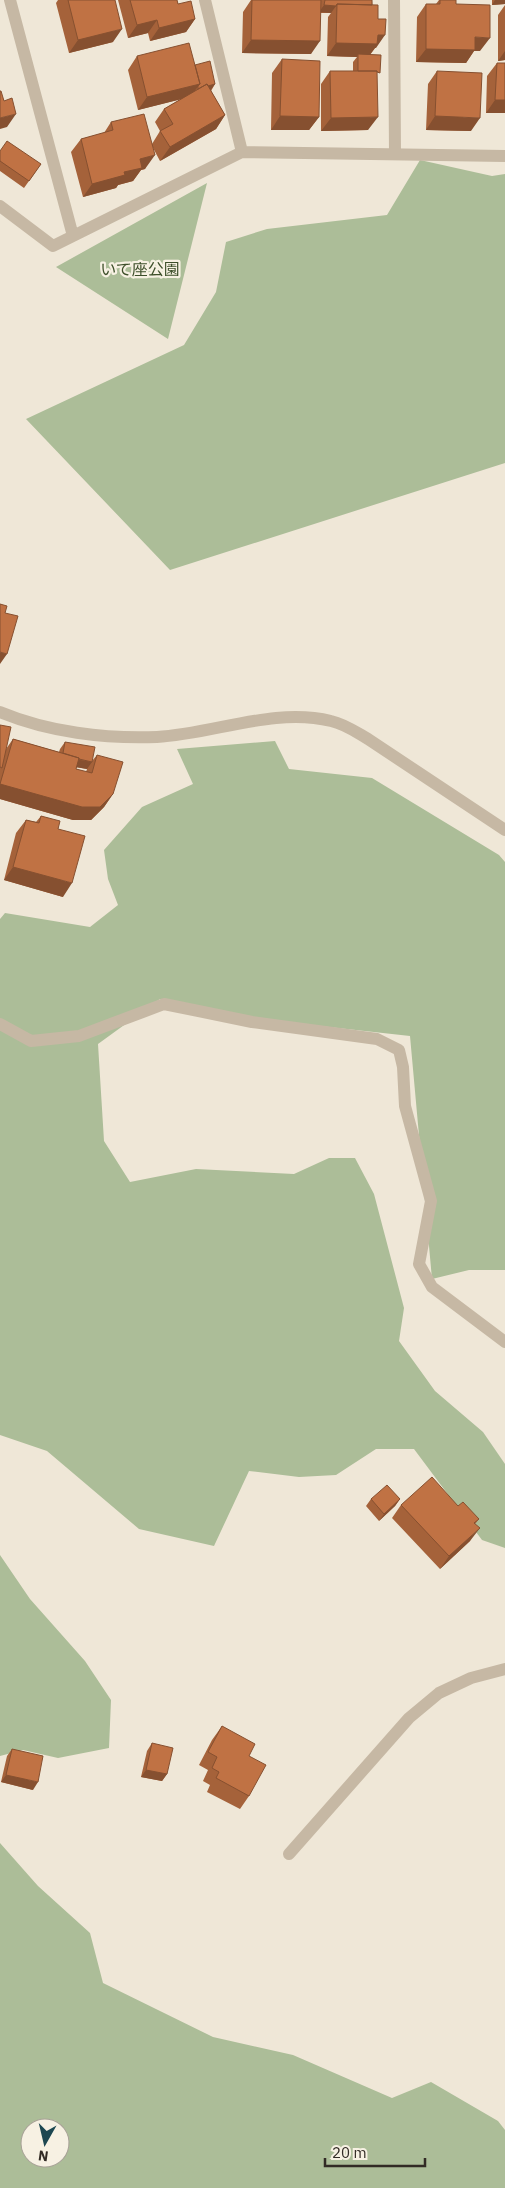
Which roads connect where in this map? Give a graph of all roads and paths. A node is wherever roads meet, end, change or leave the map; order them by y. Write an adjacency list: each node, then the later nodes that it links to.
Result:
1 (10, 0): 8 (street)
2 (205, 0): 4 (street)
3 (394, 0): 5 (street)
4 (242, 152): 5 (street); 8 (street)
5 (395, 154): 6 (street)
6 (505, 156)
7 (0, 206): 8 (street)
8 (73, 236)
9 (0, 712): 10 (street)
10 (505, 830)
11 (0, 1024): 12 (street)
12 (505, 1342)
13 (505, 1669): 14 (street)
14 (289, 1854)

